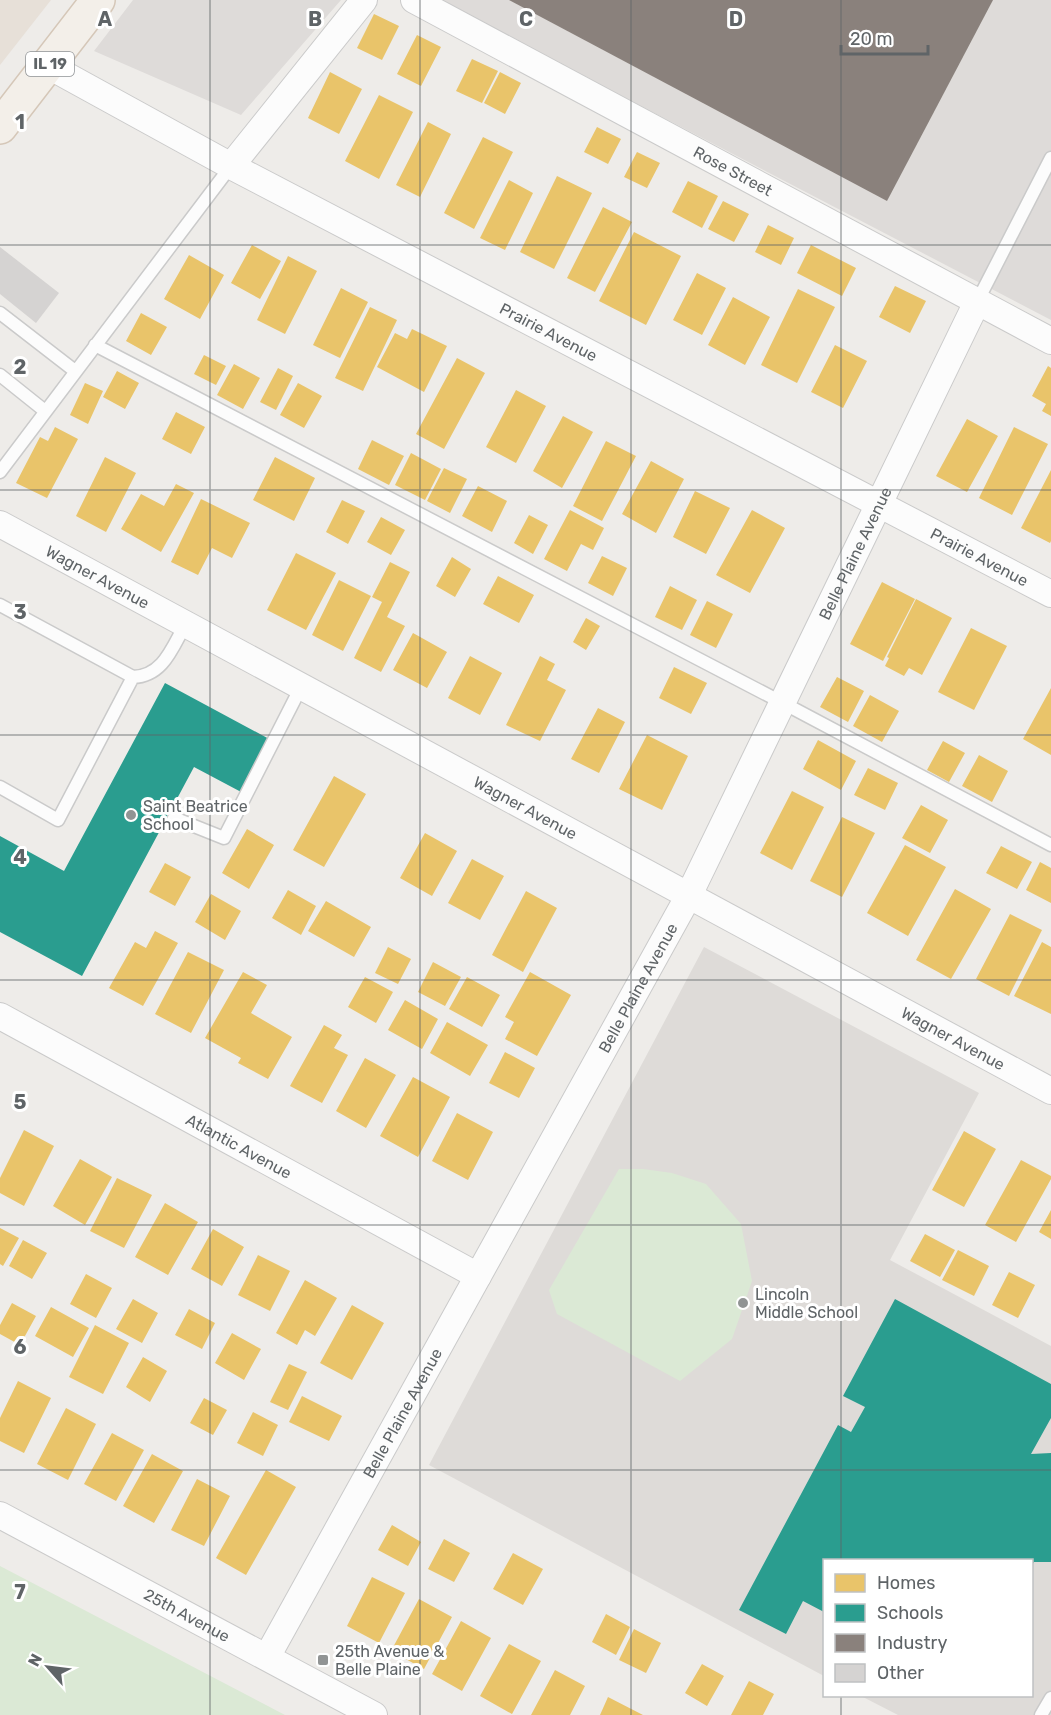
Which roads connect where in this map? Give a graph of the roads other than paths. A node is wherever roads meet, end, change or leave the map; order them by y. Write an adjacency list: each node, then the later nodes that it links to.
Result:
1 (98, 0): 4 (main road, IL 19)
2 (364, 0): 7 (street)
3 (414, 0): 8 (street, Rose Street)
4 (49, 66): 5 (main road, IL 19); 7 (street, Prairie Avenue)
5 (0, 127)
6 (1051, 158): 8 (lane)
7 (231, 166): 11 (lane); 16 (street, Prairie Avenue)
8 (977, 302): 10 (street, Rose Street); 16 (street, Belle Plaine Avenue)
9 (0, 313): 12 (lane)
10 (1051, 340)
11 (95, 345): 12 (lane); 23 (lane)
12 (75, 371): 14 (lane)
13 (0, 375): 14 (lane)
14 (45, 411): 15 (lane)
15 (2, 464)
16 (879, 504): 18 (street, Prairie Avenue); 23 (street, Belle Plaine Avenue)
17 (1, 528): 20 (street, Wagner Avenue)
18 (1051, 594)
19 (0, 605): 21 (lane)
20 (185, 625): 21 (lane); 22 (street, Wagner Avenue)
21 (133, 677): 24 (lane)
22 (301, 687): 25 (lane); 27 (street, Wagner Avenue)
23 (783, 703): 26 (lane); 27 (street, Belle Plaine Avenue)
24 (0, 787)
25 (174, 818)
26 (1051, 845)
27 (688, 897): 29 (street, Wagner Avenue); 30 (street, Belle Plaine Avenue)
28 (0, 1016): 30 (street, Atlantic Avenue)
29 (1051, 1091)
30 (478, 1276): 32 (street, Belle Plaine Avenue)
31 (0, 1515): 32 (street, 25th Avenue)
32 (267, 1657): 34 (street, 25th Avenue)
33 (1051, 1698): 35 (lane)
34 (374, 1715)
35 (1041, 1715)

